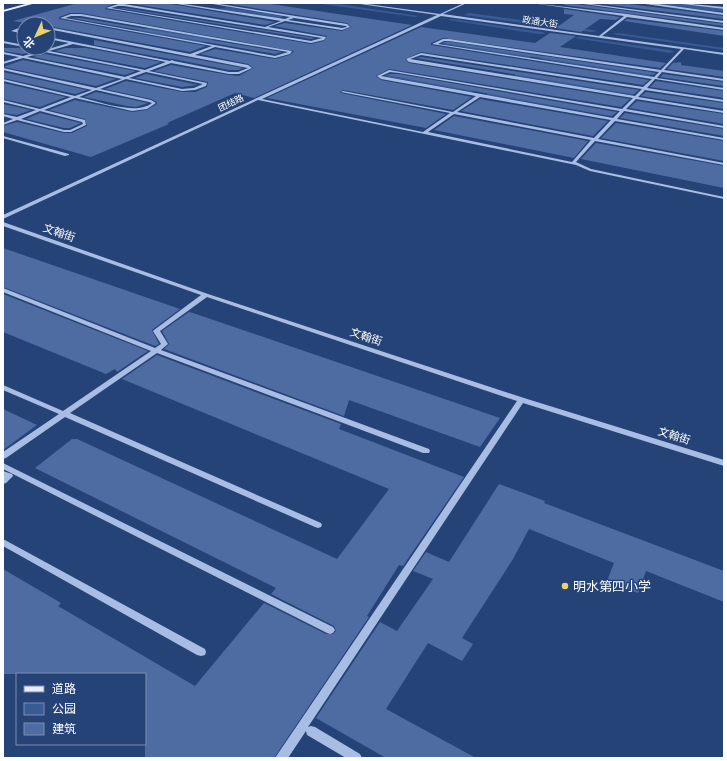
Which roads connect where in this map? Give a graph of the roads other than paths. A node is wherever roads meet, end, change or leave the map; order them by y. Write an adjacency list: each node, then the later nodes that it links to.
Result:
1 (34, 3): 15 (main road)
2 (172, 3): 11 (street)
3 (207, 3): 11 (street); 21 (street)
4 (354, 3): 19 (street, 政通大街)
5 (466, 3): 19 (street, 团结路)
6 (532, 3): 20 (street)
7 (577, 3): 14 (street)
8 (630, 3): 9 (street)
9 (646, 3): 14 (street); 18 (street)
10 (682, 3): 12 (street)
11 (194, 6): 13 (street); 25 (street)
12 (724, 8)
13 (187, 9)
14 (634, 10): 20 (street); 26 (street)
15 (3, 11)
16 (180, 11): 17 (street)
17 (174, 13): 22 (street); 22 (street); 28 (street)
18 (724, 14)
19 (440, 15): 37 (street, 政通大街); 78 (street, 团结路)
20 (626, 16): 30 (street); 37 (street)
21 (294, 17): 25 (street); 25 (street)
22 (160, 18): 23 (street); 33 (street)
23 (154, 19)
24 (148, 21): 27 (street)
25 (283, 21): 28 (street)
26 (724, 22)
27 (136, 25): 31 (street); 31 (street); 40 (street)
28 (266, 28): 33 (street); 33 (street)
29 (56, 29): 36 (street)
30 (724, 29)
31 (118, 30): 32 (street); 44 (street)
32 (112, 31)
33 (252, 33): 35 (street)
34 (100, 35): 36 (street)
35 (245, 35)
36 (95, 36): 42 (street); 51 (street)
37 (599, 37): 46 (street, 政通大街)
38 (238, 38): 40 (street)
39 (56, 40): 42 (street)
40 (230, 41): 44 (street); 44 (street)
41 (3, 42): 43 (street)
42 (73, 43): 45 (street); 57 (street)
43 (16, 44)
44 (214, 46): 51 (street)
45 (56, 48)
46 (684, 48): 50 (street, 政通大街); 62 (street)
47 (3, 53): 53 (street)
48 (56, 53): 61 (street)
49 (540, 54): 56 (street); 56 (street); 62 (street)
50 (724, 54)
51 (190, 55): 54 (street); 57 (street)
52 (28, 56): 53 (street)
53 (25, 57): 58 (street); 64 (street)
54 (183, 57)
55 (176, 59): 57 (street)
56 (531, 60): 60 (street); 65 (street)
57 (171, 61): 61 (street)
58 (3, 63)
59 (3, 69): 71 (street)
60 (518, 69): 63 (street); 63 (street); 72 (street)
61 (146, 71): 64 (street); 64 (street)
62 (662, 71): 65 (street); 68 (street)
63 (507, 77): 67 (street); 77 (street)
64 (126, 78): 71 (street)
65 (654, 78): 72 (street); 73 (street)
66 (3, 80): 76 (street)
67 (502, 80)
68 (724, 80)
69 (496, 84): 70 (street)
70 (491, 88): 75 (street); 75 (street); 82 (street)
71 (98, 89): 76 (street); 76 (street)
72 (644, 89): 77 (street); 80 (street)
73 (724, 89)
74 (342, 92): 84 (street)
75 (479, 96): 84 (street); 87 (street)
76 (75, 97): 81 (street)
77 (635, 98): 82 (street); 83 (street)
78 (257, 99): 90 (street); 98 (street, 团结路)
79 (3, 100): 81 (street)
80 (724, 101)
81 (42, 110): 86 (street); 86 (street)
82 (623, 110): 87 (street); 89 (street)
83 (724, 112)
84 (453, 113): 90 (street); 93 (street)
85 (3, 115): 86 (street)
86 (17, 119): 88 (street)
87 (614, 120): 92 (street); 93 (street)
88 (3, 124)
89 (724, 127)
90 (424, 133): 95 (street)
91 (3, 137): 94 (street)
92 (724, 139)
93 (594, 140): 95 (street); 96 (street)
94 (67, 155)
95 (573, 163): 97 (street)
96 (724, 164)
97 (724, 198)
98 (3, 217)
99 (3, 224): 101 (street, 文翰街)
100 (3, 290): 102 (street)
101 (206, 295): 102 (street); 104 (street, 文翰街)
102 (155, 350): 105 (street); 106 (street)
103 (3, 387): 105 (street)
104 (521, 400): 108 (street, 文翰街); 117 (street)
105 (63, 414): 107 (street); 112 (street)
106 (426, 451)
107 (3, 456)
108 (724, 462)
109 (3, 466): 114 (street)
110 (3, 474): 111 (street)
111 (3, 481)
112 (318, 524)
113 (3, 542): 115 (street)
114 (330, 630)
115 (201, 652)
116 (311, 731): 118 (street)
117 (280, 758)
118 (356, 758)

